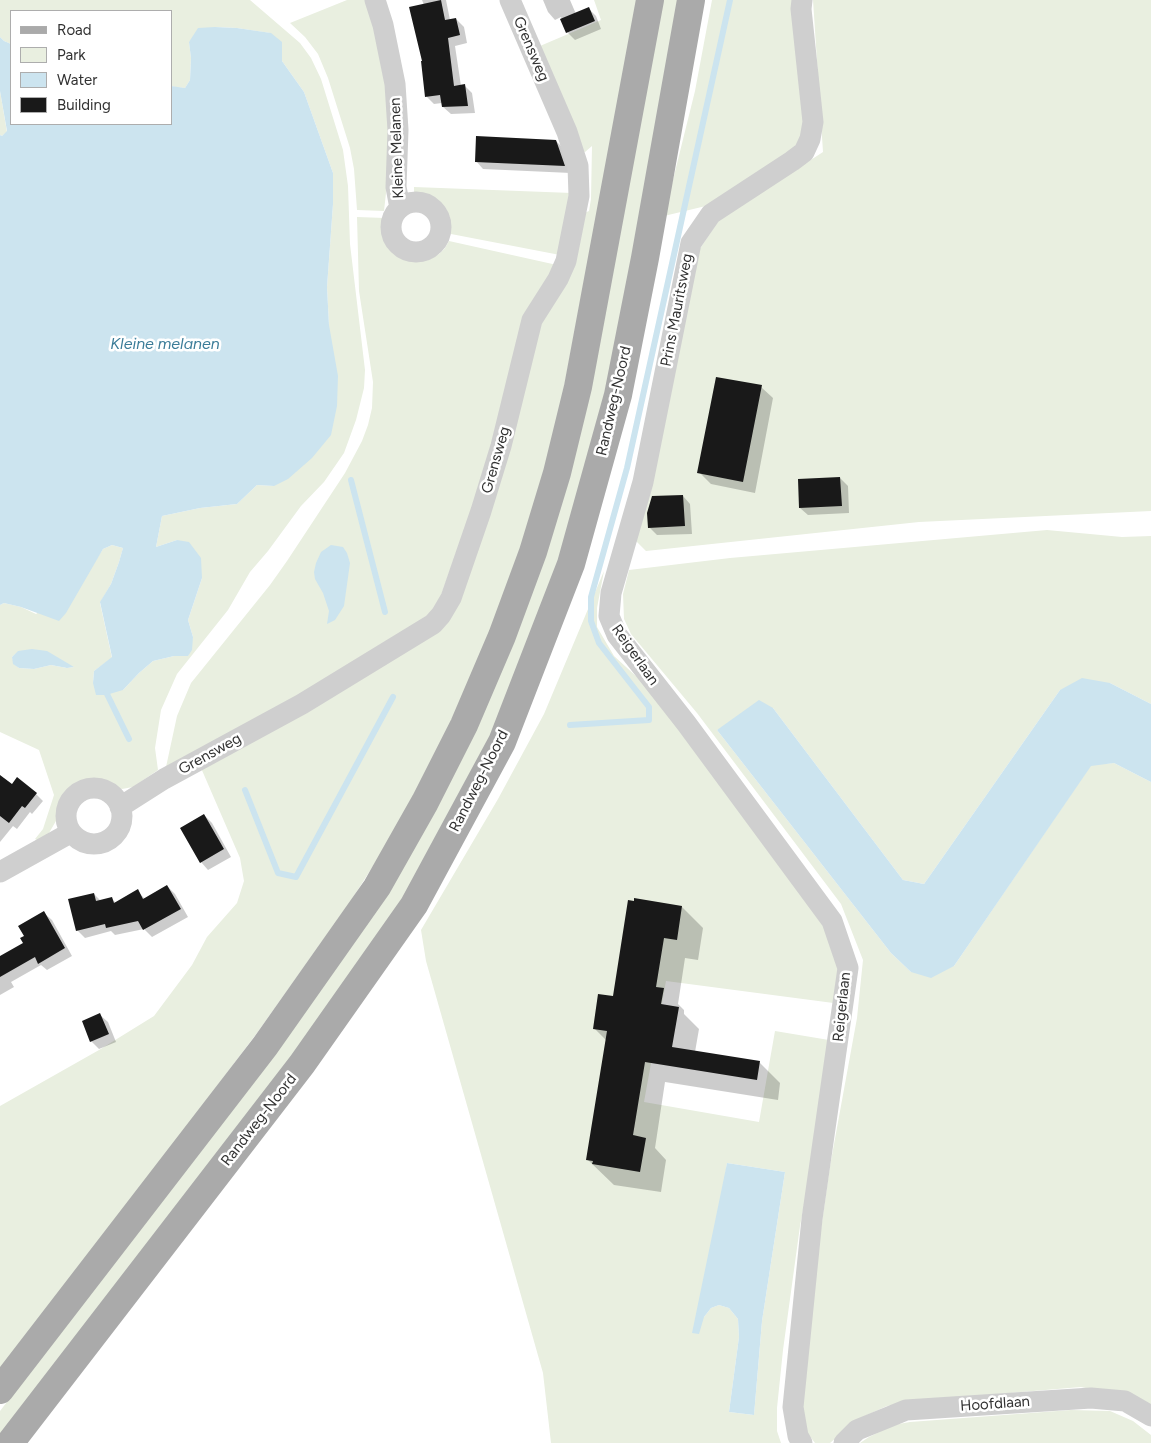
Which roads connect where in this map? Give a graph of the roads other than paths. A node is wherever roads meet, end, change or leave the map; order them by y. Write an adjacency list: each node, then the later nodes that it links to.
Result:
1 (375, 0): 6 (street, Kleine Melanen)
2 (510, 0): 8 (street, Grensweg)
3 (650, 0): 11 (main road)
4 (691, 0): 13 (main road, Randweg-Noord)
5 (802, 0): 7 (street, Prins Mauritsweg)
6 (400, 208)
7 (622, 554): 14 (street, Reigerlaan)
8 (120, 807): 9 (street); 9 (street)
9 (70, 833): 10 (street)
10 (0, 872)
11 (0, 1390)
12 (1151, 1416): 15 (street, Hoofdlaan)
13 (10, 1443)
14 (802, 1443)
15 (844, 1443)

